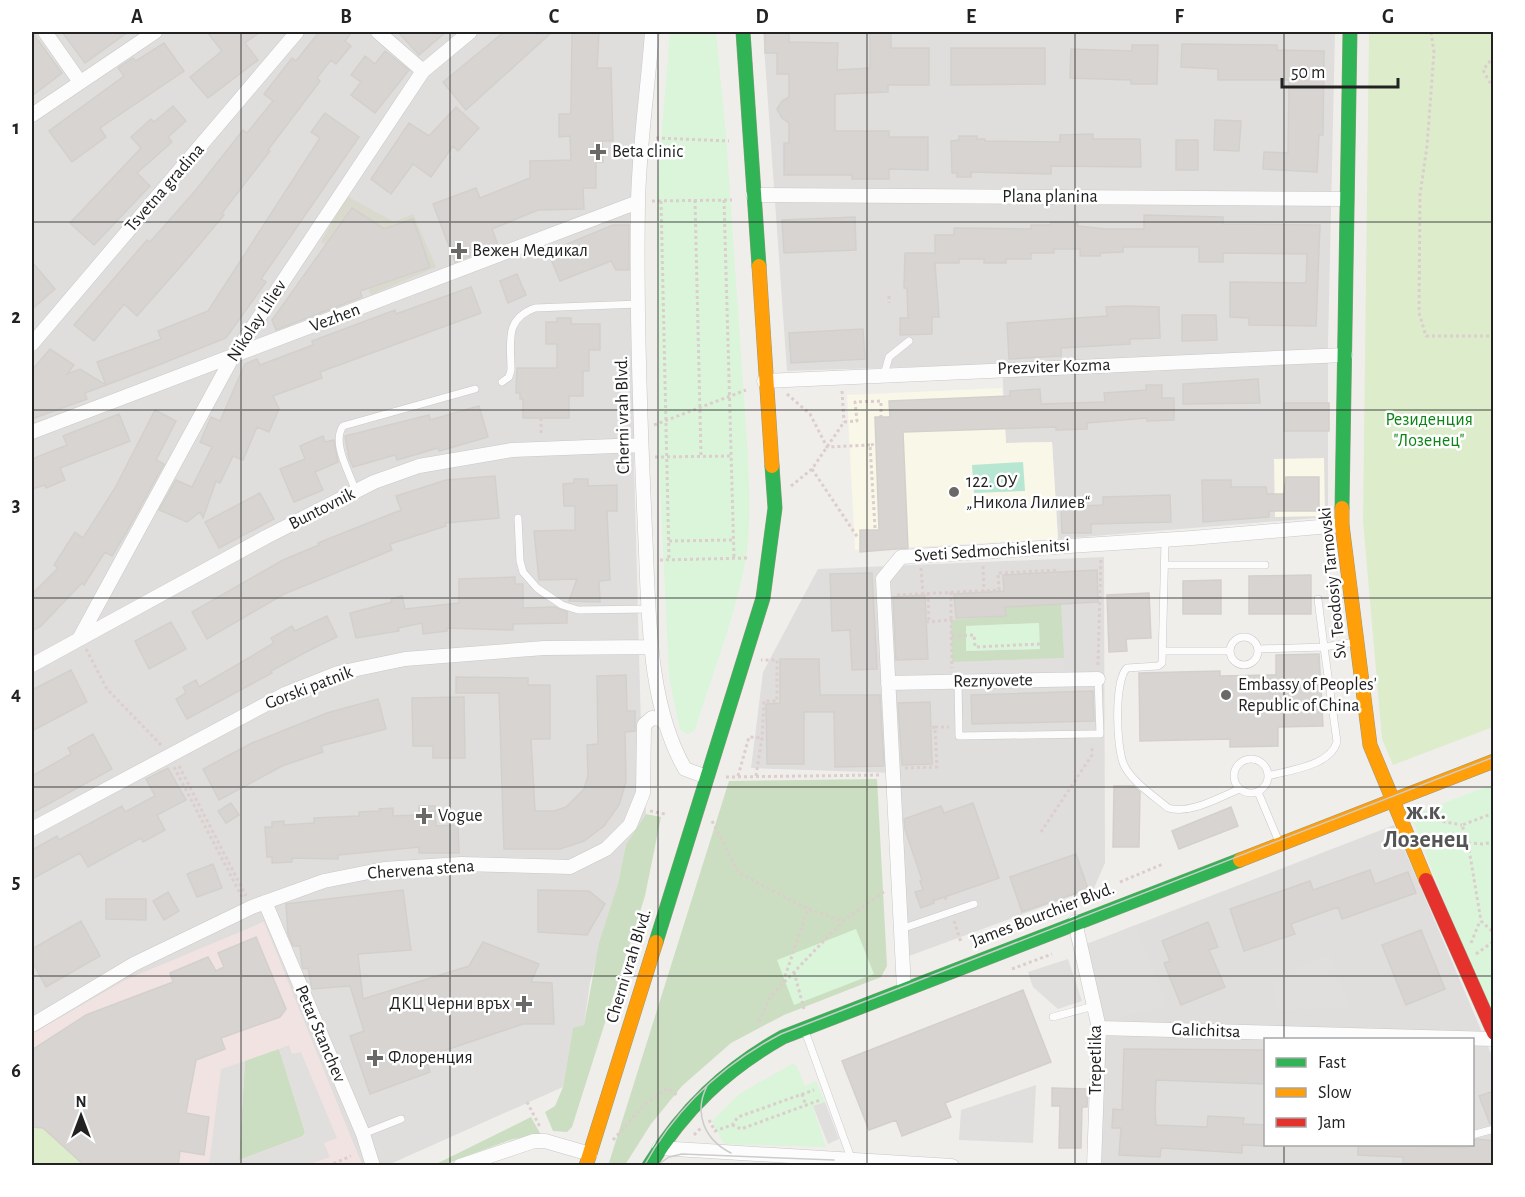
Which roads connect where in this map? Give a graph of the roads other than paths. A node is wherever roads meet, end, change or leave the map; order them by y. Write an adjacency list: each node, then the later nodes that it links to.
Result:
1 (45, 32): 10 (street)
2 (155, 32): 10 (street)
3 (297, 32): 17 (street, Tsvetna gradina)
4 (378, 32): 9 (street)
5 (470, 32): 9 (street, Nikolay Liliev)
6 (652, 32): 14 (street, Cherni vrah Blvd.)
7 (743, 32): 12 (street, Cherni vrah Blvd.)
8 (1350, 32): 13 (street, Sv. Teodosiy Tarnovski)
9 (423, 71): 19 (street, Nikolay Liliev)
10 (80, 82): 11 (street)
11 (32, 115)
12 (753, 195): 13 (street, Plana planina); 21 (street, Cherni vrah Blvd.)
13 (1347, 199): 18 (street, Sv. Teodosiy Tarnovski)
14 (638, 202): 15 (street, Cherni vrah Blvd.); 19 (street, Vezhen)
15 (639, 304): 22 (lane); 25 (street, Cherni vrah Blvd.)
16 (909, 341): 20 (lane)
17 (32, 344)
18 (1345, 356): 20 (street, Prezviter Kozma); 28 (street, Sv. Teodosiy Tarnovski)
19 (232, 358): 24 (street, Vezhen); 34 (street, Nikolay Liliev)
20 (884, 375): 21 (street, Prezviter Kozma)
21 (764, 381): 48 (street, Cherni vrah Blvd.)
22 (502, 382)
23 (475, 388): 26 (lane)
24 (32, 432)
25 (642, 452): 26 (street, Buntovnik); 33 (street, Cherni vrah Blvd.)
26 (356, 492): 34 (street, Buntovnik)
27 (518, 518): 33 (lane)
28 (1342, 525): 29 (street, Sveti Sedmochislenitsi); 35 (street, Sv. Teodosiy Tarnovski)
29 (1165, 540): 30 (lane); 44 (street, Sveti Sedmochislenitsi)
30 (1165, 565): 31 (lane); 39 (lane)
31 (1265, 565)
32 (1318, 599): 37 (lane)
33 (649, 609): 36 (street, Cherni vrah Blvd.)
34 (80, 637): 41 (street, Buntovnik)
35 (1357, 642): 37 (lane); 51 (street, Sv. Teodosiy Tarnovski)
36 (651, 647): 45 (street, Cherni vrah Blvd.); 52 (street, Gorski patnik)
37 (1324, 647): 38 (lane); 47 (lane)
38 (1258, 649): 40 (lane); 40 (lane)
39 (1163, 651): 40 (lane); 49 (lane)
40 (1229, 651)
41 (32, 665)
42 (1098, 679): 43 (street, Reznyovete); 43 (lane)
43 (955, 682): 44 (street, Reznyovete)
44 (888, 683): 57 (street, Sveti Sedmochislenitsi)
45 (665, 723): 48 (street, Cherni vrah Blvd.); 55 (street, Chervena stena)
46 (1494, 761): 51 (street, James Bourchier Blvd.)
47 (1268, 776): 49 (lane); 50 (lane)
48 (707, 777): 74 (street, Cherni vrah Blvd.)
49 (1240, 789): 50 (lane)
50 (1258, 792): 53 (lane)
51 (1395, 799): 53 (street, James Bourchier Blvd.); 64 (street, Sv. Teodosiy Tarnovski)
52 (32, 829)
53 (1279, 843): 56 (street, James Bourchier Blvd.)
54 (974, 904): 57 (lane)
55 (255, 906): 61 (street, Chervena stena); 70 (street, Petar Stanchev)
56 (1075, 922): 58 (street, James Bourchier Blvd.); 59 (street, Trepetlika)
57 (899, 930): 58 (street, Sveti Sedmochislenitsi)
58 (904, 989): 62 (street, James Bourchier Blvd.)
59 (1094, 1006): 60 (lane); 63 (street, Trepetlika)
60 (1053, 1017)
61 (32, 1025)
62 (804, 1028): 72 (street, James Bourchier Blvd.); 73 (lane)
63 (1099, 1028): 65 (street, Galichitsa); 79 (street, Trepetlika)
64 (1494, 1034)
65 (1458, 1038)
66 (1474, 1038): 67 (street, Galichitsa)
67 (1494, 1039)
68 (401, 1119): 70 (lane)
69 (1494, 1129): 71 (lane)
70 (363, 1134): 75 (street, Petar Stanchev)
71 (1474, 1135)
72 (659, 1148): 73 (street); 77 (street, James Bourchier Blvd.)
73 (851, 1158): 78 (street)
74 (588, 1160): 76 (street)
75 (374, 1166)
76 (460, 1166)
77 (649, 1166)
78 (952, 1166)
79 (1094, 1166)

